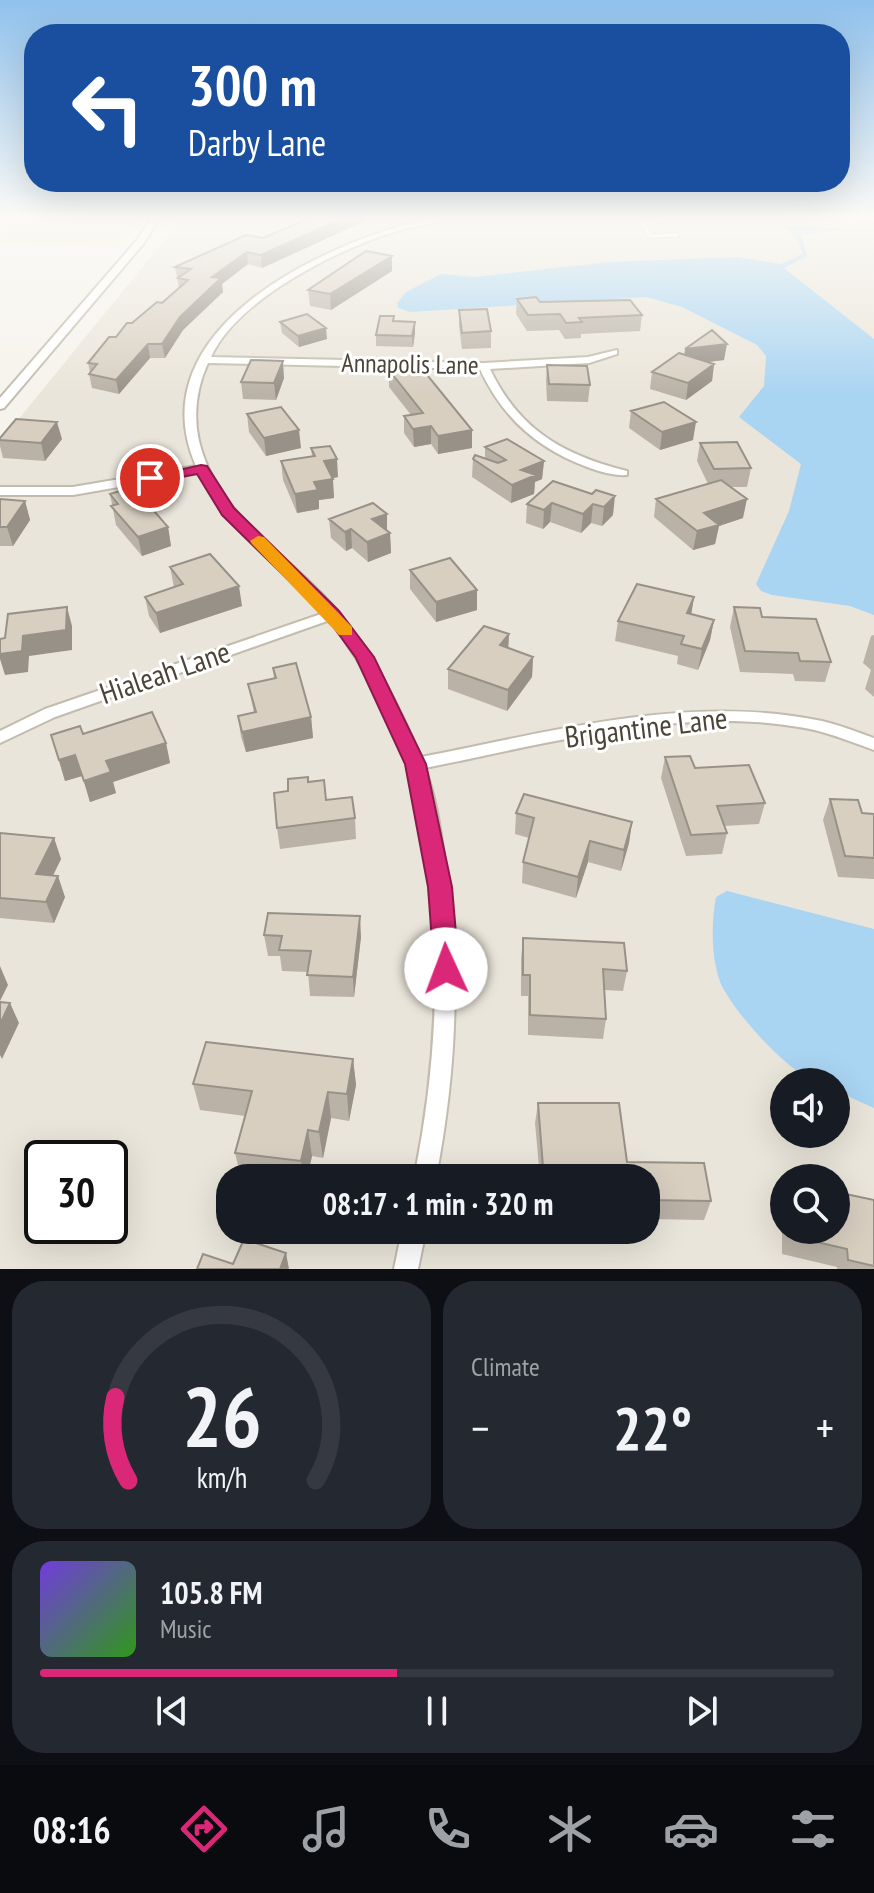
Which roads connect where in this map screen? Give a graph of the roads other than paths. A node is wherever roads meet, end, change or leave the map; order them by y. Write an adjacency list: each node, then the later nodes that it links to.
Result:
1 (111, 276): 6 (street)
2 (294, 276): 4 (street)
3 (614, 352): 5 (street, Annapolis Lane)
4 (205, 360): 5 (street, Annapolis Lane); 7 (street)
5 (484, 366): 8 (street)
6 (0, 405)
7 (201, 469): 9 (street); 10 (street)
8 (623, 473)
9 (0, 491)
10 (333, 614): 11 (street, Hialeah Lane); 13 (street)
11 (0, 738)
12 (874, 744): 13 (street, Brigantine Lane)
13 (416, 764): 14 (street)
14 (427, 1164)
15 (411, 1244): 16 (street)
16 (406, 1269)

